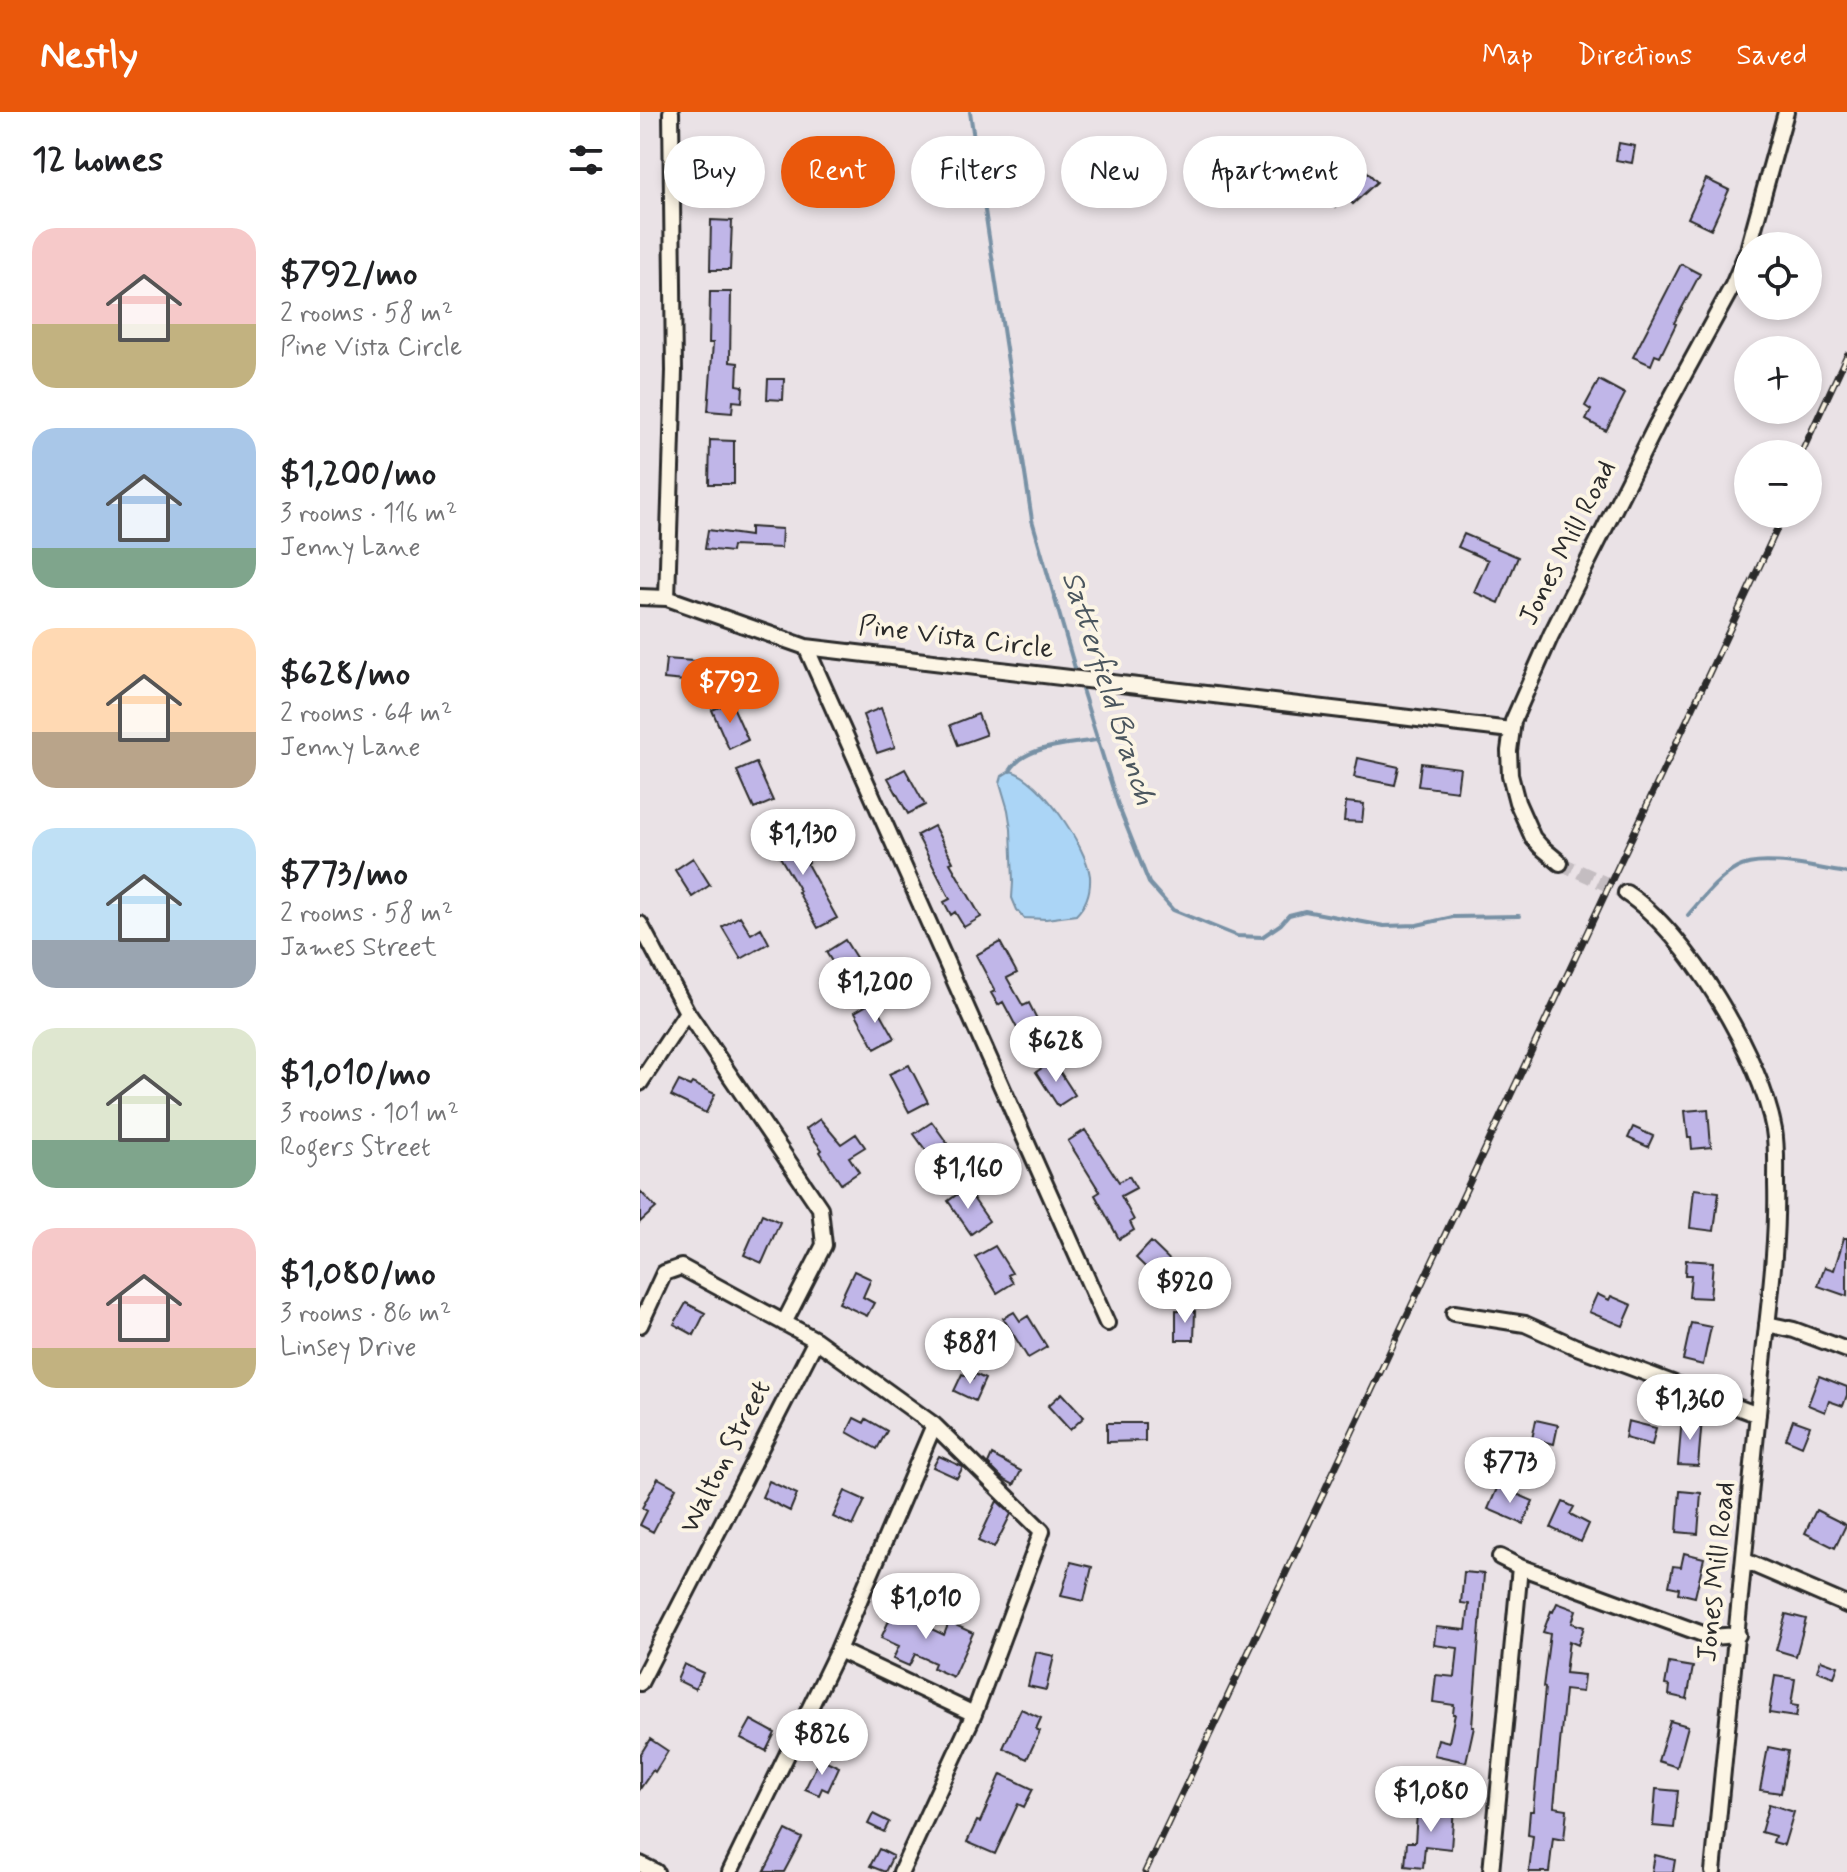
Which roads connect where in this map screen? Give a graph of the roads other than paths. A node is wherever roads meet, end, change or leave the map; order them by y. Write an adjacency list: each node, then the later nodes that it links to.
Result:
1 (671, 112): 6 (street)
2 (1786, 112): 3 (street, Jones Mill Road)
3 (1753, 232)
4 (1734, 283): 8 (street, Jones Mill Road)
5 (640, 597): 6 (street, Pine Vista Circle)
6 (667, 598): 7 (street, Pine Vista Circle)
7 (806, 647): 8 (street, Pine Vista Circle); 16 (street)
8 (1511, 730): 9 (street, Jones Mill Road)
9 (1560, 863)
10 (1626, 893): 17 (street, Jones Mill Road)
11 (640, 924): 12 (street)
12 (687, 1012): 13 (street); 15 (street)
13 (640, 1083)
14 (1454, 1313): 21 (street)
15 (784, 1323): 18 (street); 19 (street)
16 (1107, 1323)
17 (1767, 1324): 20 (street); 21 (street, Jones Mill Road)
18 (640, 1325)
19 (816, 1340): 22 (street); 29 (street, Walton Street)
20 (1847, 1350)
21 (1758, 1415): 24 (street, Jones Mill Road)
22 (934, 1425): 28 (street); 30 (street)
23 (1500, 1557): 25 (street)
24 (1745, 1561): 26 (street); 27 (street, Jones Mill Road)
25 (1520, 1567): 27 (street); 35 (street)
26 (1847, 1605)
27 (1738, 1635): 36 (street, Jones Mill Road)
28 (838, 1650): 30 (street); 33 (street)
29 (640, 1683)
30 (974, 1714): 34 (street)
31 (640, 1864): 32 (street)
32 (656, 1872)
33 (730, 1872)
34 (901, 1872)
35 (1491, 1872)
36 (1713, 1872)

